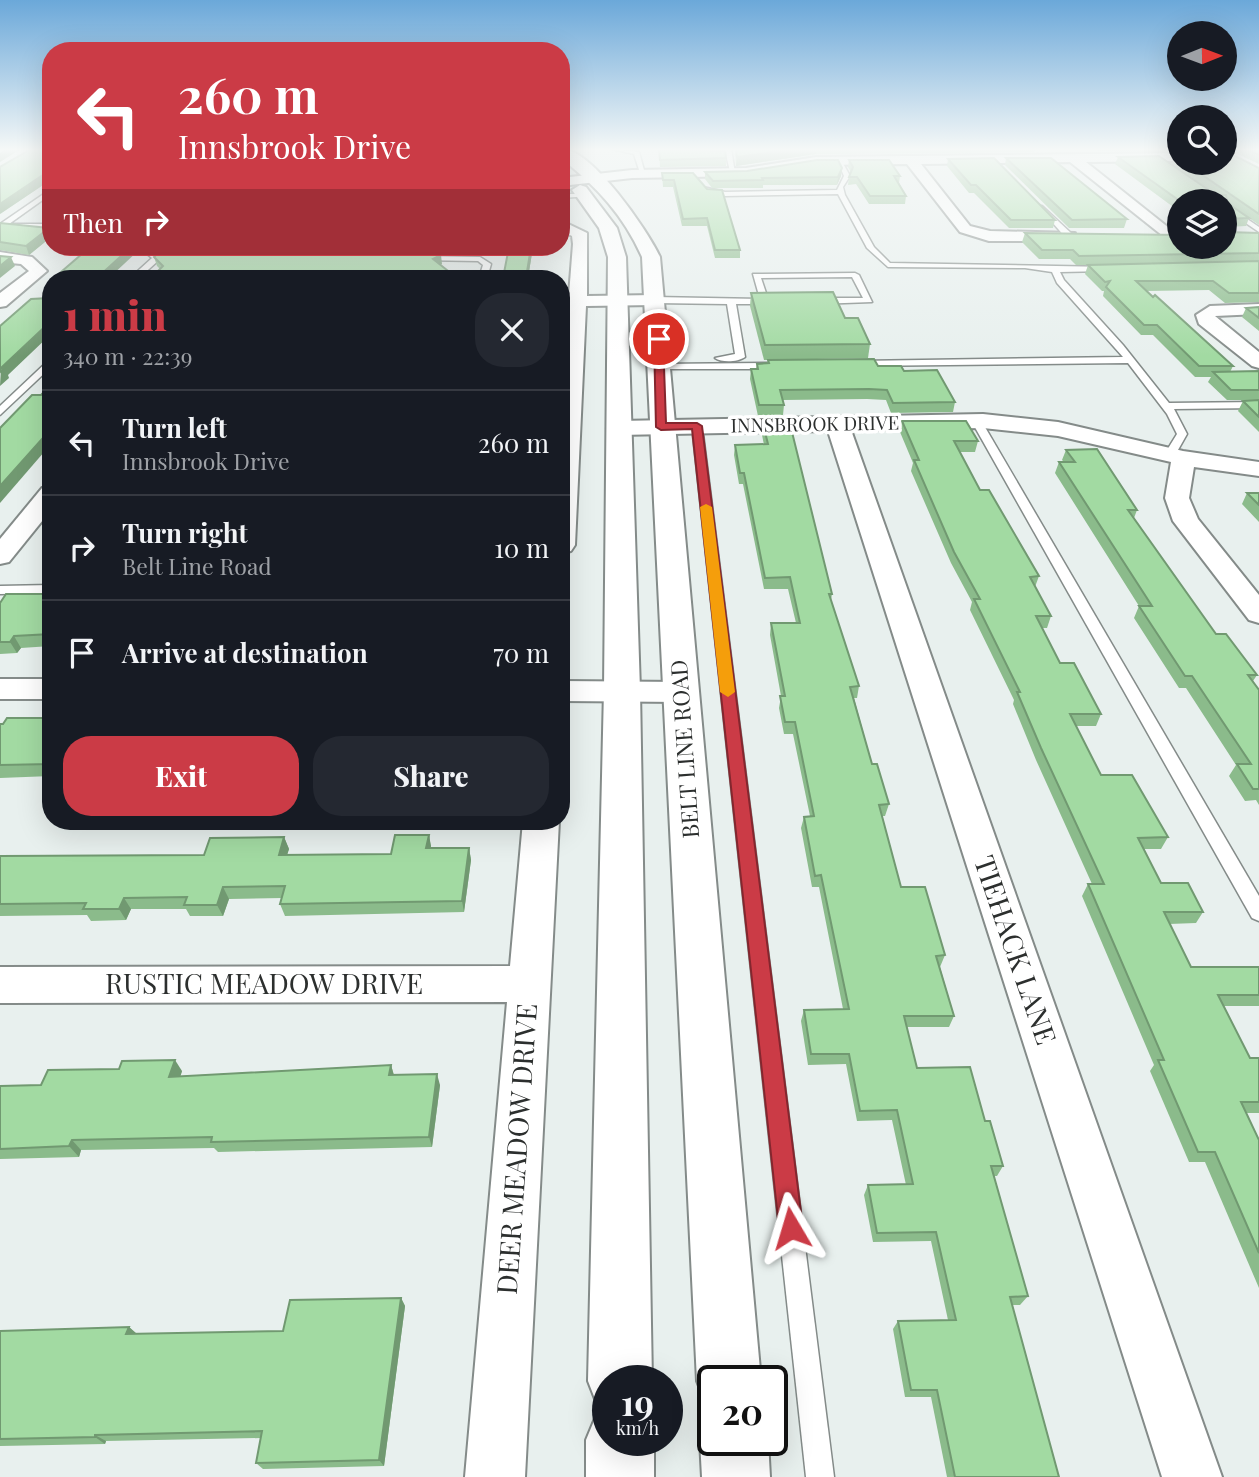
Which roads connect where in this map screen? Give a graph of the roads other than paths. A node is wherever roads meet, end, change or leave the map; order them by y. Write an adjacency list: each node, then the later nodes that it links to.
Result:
1 (600, 218): 28 (main road, BELT LINE ROAD)
2 (632, 218): 26 (main road, BELT LINE ROAD)
3 (855, 218): 25 (lane)
4 (956, 218): 16 (street)
5 (1054, 218): 16 (lane)
6 (1152, 218): 11 (street)
7 (1241, 218): 12 (lane)
8 (1, 226): 9 (lane)
9 (42, 226)
10 (570, 229): 27 (street)
11 (1167, 230)
12 (1259, 232): 13 (street)
13 (1237, 234)
14 (1143, 235): 15 (street)
15 (1167, 235)
16 (1075, 236)
17 (154, 256): 19 (lane)
18 (0, 257): 31 (street)
19 (157, 258): 20 (lane); 23 (lane)
20 (192, 258)
21 (408, 258): 24 (lane)
22 (1116, 268): 25 (lane)
23 (143, 270)
24 (485, 270)
25 (1055, 270): 38 (lane)
26 (655, 300): 28 (street); 33 (lane); 39 (main road, BELT LINE ROAD)
27 (579, 301): 28 (street); 36 (street)
28 (618, 301): 49 (main road, BELT LINE ROAD)
29 (778, 301): 34 (lane)
30 (804, 301): 34 (lane)
31 (0, 302): 32 (street)
32 (31, 302)
33 (731, 302): 34 (lane); 39 (lane)
34 (765, 302)
35 (1250, 310): 37 (street)
36 (570, 333)
37 (1255, 357)
38 (1128, 360): 40 (lane); 44 (lane)
39 (659, 363): 41 (lane); 49 (main road, BELT LINE ROAD)
40 (849, 364)
41 (783, 366)
42 (42, 370): 45 (lane)
43 (1259, 405): 44 (lane)
44 (1165, 406): 50 (lane)
45 (0, 412)
46 (976, 422): 47 (street, INNSBROOK DRIVE); 50 (street, INNSBROOK DRIVE); 63 (lane)
47 (837, 423): 48 (street, INNSBROOK DRIVE); 74 (street, TIEHACK LANE)
48 (697, 426): 49 (street, INNSBROOK DRIVE); 73 (lane)
49 (640, 427): 59 (main road, BELT LINE ROAD); 61 (main road, BELT LINE ROAD)
50 (1177, 457): 51 (street, INNSBROOK DRIVE); 56 (street)
51 (1259, 469)
52 (42, 508): 53 (street)
53 (0, 556)
54 (42, 589): 55 (lane)
55 (0, 590)
56 (1259, 614)
57 (0, 688): 58 (street)
58 (42, 689)
59 (622, 690): 60 (street); 61 (street); 66 (main road, BELT LINE ROAD)
60 (570, 691)
61 (681, 692): 67 (main road, BELT LINE ROAD)
62 (540, 830): 64 (street, DEER MEADOW DRIVE)
63 (1259, 913)
64 (527, 984): 65 (street, RUSTIC MEADOW DRIVE); 70 (street, DEER MEADOW DRIVE)
65 (0, 985)
66 (620, 1365)
67 (728, 1365)
68 (620, 1456): 71 (main road)
69 (735, 1456): 72 (main road)
70 (495, 1477)
71 (620, 1477)
72 (736, 1477)
73 (820, 1477)
74 (1192, 1477)

